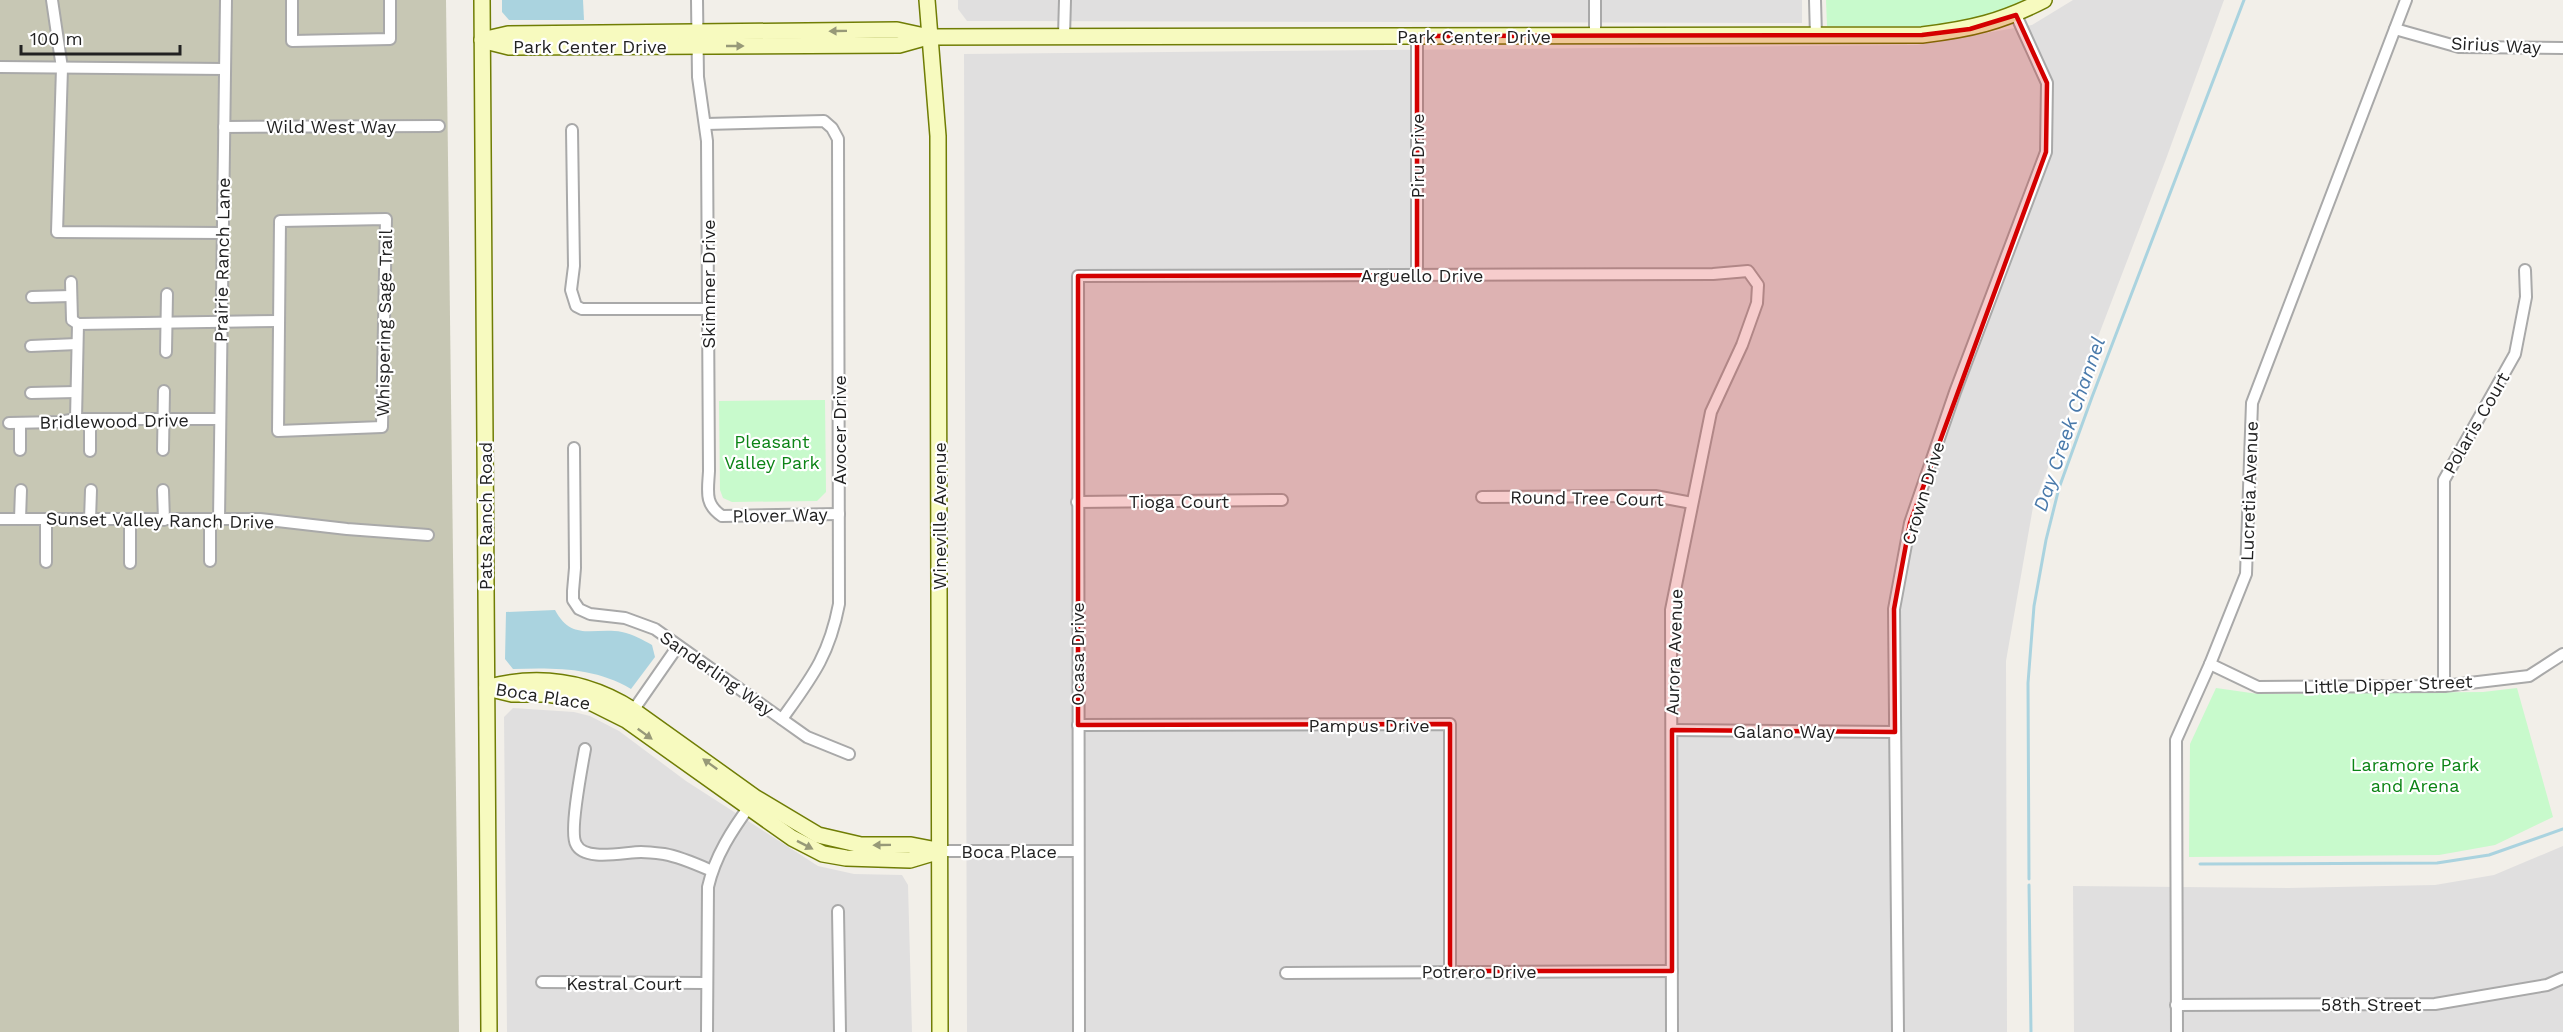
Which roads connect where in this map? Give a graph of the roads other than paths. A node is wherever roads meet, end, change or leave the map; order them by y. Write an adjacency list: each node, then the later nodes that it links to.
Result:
1 (52, 0): 24 (street)
2 (226, 0): 25 (street, Prairie Ranch Lane)
3 (292, 0): 4 (street)
4 (390, 0)
5 (482, 0): 21 (street, Pats Ranch Road)
6 (697, 0): 20 (street, Skimmer Drive)
7 (927, 0): 19 (street, Wineville Avenue)
8 (1065, 0): 15 (street)
9 (1594, 0): 17 (street)
10 (1815, 0): 18 (street)
11 (2044, 0): 13 (street, Park Center Drive)
12 (2406, 0): 14 (street, Lucretia Avenue)
13 (2016, 15): 18 (street, Park Center Drive); 89 (street, Crown Drive)
14 (2395, 29): 22 (street, Sirius Way); 82 (street, Lucretia Avenue)
15 (1064, 36): 16 (street, Park Center Drive); 19 (street, Park Center Drive)
16 (1417, 36): 17 (street, Park Center Drive); 32 (street, Piru Drive)
17 (1595, 36): 18 (street, Park Center Drive)
18 (1816, 36)
19 (929, 37): 20 (street, Park Center Drive); 93 (street, Wineville Avenue)
20 (697, 39): 21 (street, Park Center Drive); 26 (street, Skimmer Drive)
21 (482, 40): 84 (street, Pats Ranch Road)
22 (2563, 48)
23 (0, 67): 24 (street)
24 (62, 68): 25 (street); 30 (street)
25 (225, 69): 28 (street, Prairie Ranch Lane)
26 (706, 124): 39 (street, Skimmer Drive); 67 (street, Avocer Drive)
27 (439, 126): 28 (street, Wild West Way)
28 (224, 127): 30 (street, Prairie Ranch Lane)
29 (572, 130): 39 (street)
30 (223, 233): 40 (street, Prairie Ranch Lane)
31 (2525, 270): 83 (street, Polaris Court)
32 (1417, 275): 33 (street, Arguello Drive); 35 (street, Arguello Drive)
33 (1078, 276): 65 (street, Ocasa Drive)
34 (71, 282): 37 (street)
35 (1758, 285): 66 (street, Aurora Avenue)
36 (167, 294): 42 (street)
37 (71, 296): 38 (street); 43 (street)
38 (32, 297)
39 (708, 309): 68 (street, Skimmer Drive)
40 (222, 321): 41 (street); 42 (street); 53 (street, Prairie Ranch Lane)
41 (278, 321): 41 (street, Whispering Sage Trail)
42 (167, 322): 43 (street); 46 (street)
43 (78, 324): 44 (street)
44 (77, 344): 45 (street); 48 (street)
45 (31, 346)
46 (166, 352)
47 (164, 391): 52 (street)
48 (76, 392): 49 (street); 50 (street)
49 (31, 393)
50 (76, 419): 51 (street, Bridlewood Drive); 55 (street, Bridlewood Drive)
51 (90, 419): 52 (street, Bridlewood Drive); 59 (street)
52 (166, 419): 53 (street, Bridlewood Drive); 58 (street)
53 (220, 419): 73 (street, Prairie Ranch Lane)
54 (9, 423): 55 (street, Bridlewood Drive)
55 (21, 423): 57 (street)
56 (574, 448): 80 (street, Sanderling Way)
57 (21, 450)
58 (163, 450)
59 (90, 451)
60 (21, 490): 70 (street)
61 (91, 490): 72 (street)
62 (163, 490): 75 (street)
63 (1482, 497): 66 (street, Round Tree Court)
64 (1282, 500): 65 (street, Tioga Court)
65 (1077, 502): 87 (street, Ocasa Drive)
66 (1692, 503): 88 (street, Aurora Avenue)
67 (839, 514): 68 (street, Plover Way); 86 (street, Avocer Drive)
68 (722, 516)
69 (0, 519): 70 (street, Sunset Valley Ranch Drive)
70 (20, 519): 71 (street, Sunset Valley Ranch Drive)
71 (46, 519): 72 (street, Sunset Valley Ranch Drive); 78 (street)
72 (90, 519): 74 (street, Sunset Valley Ranch Drive)
73 (215, 519): 75 (street, Sunset Valley Ranch Drive); 76 (street, Sunset Valley Ranch Drive); 77 (street, Prairie Ranch Lane)
74 (130, 520): 75 (street, Sunset Valley Ranch Drive); 79 (street)
75 (164, 520)
76 (428, 535)
77 (210, 561)
78 (46, 562)
79 (130, 563)
80 (678, 646): 85 (street); 86 (street, Sanderling Way)
81 (2563, 654): 83 (street, Little Dipper Street)
82 (2211, 664): 83 (street, Little Dipper Street); 103 (street, Lucretia Avenue)
83 (2444, 686)
84 (487, 688): 85 (street, Boca Place); 104 (street, Pats Ranch Road)
85 (630, 715): 92 (street, Boca Place)
86 (782, 719): 91 (street, Sanderling Way)
87 (1078, 725): 94 (street, Ocasa Drive); 97 (street, Pampus Drive)
88 (1672, 730): 89 (street, Galano Way); 98 (street, Aurora Avenue)
89 (1895, 732): 110 (street, Crown Drive)
90 (585, 749): 95 (street)
91 (849, 754)
92 (752, 802): 93 (street, Boca Place); 95 (street)
93 (940, 851): 94 (street, Boca Place); 107 (street, Wineville Avenue)
94 (1078, 851): 108 (street, Ocasa Drive)
95 (712, 871): 102 (street)
96 (838, 911): 106 (street)
97 (1449, 971): 98 (street, Potrero Drive); 99 (street, Potrero Drive)
98 (1672, 971): 109 (street, Aurora Avenue)
99 (1286, 973)
100 (2563, 978): 103 (street, 58th Street)
101 (542, 982): 102 (street, Kestral Court)
102 (706, 983): 105 (street)
103 (2176, 1005): 111 (street, Lucretia Avenue)
104 (489, 1032)
105 (706, 1032)
106 (840, 1032)
107 (940, 1032)
108 (1079, 1032)
109 (1672, 1032)
110 (1898, 1032)
111 (2177, 1032)

